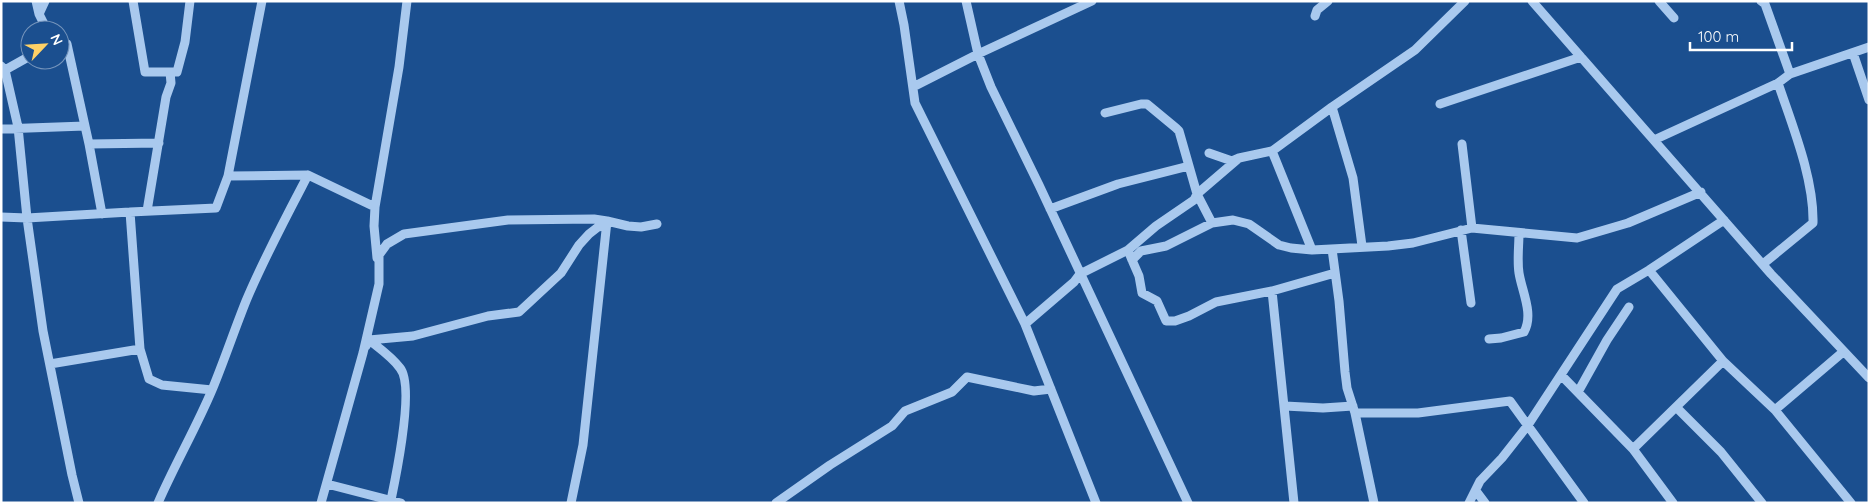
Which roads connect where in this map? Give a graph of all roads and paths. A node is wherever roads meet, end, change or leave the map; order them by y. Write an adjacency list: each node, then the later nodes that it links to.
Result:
1 (36, 1): 15 (street)
2 (45, 1): 15 (street)
3 (134, 1): 26 (street)
4 (190, 1): 26 (street)
5 (262, 1): 45 (street)
6 (407, 1): 49 (street)
7 (899, 1): 29 (street)
8 (966, 1): 21 (street)
9 (1092, 1): 21 (street)
10 (1328, 1): 16 (street)
11 (1465, 1): 32 (street)
12 (1532, 1): 22 (street)
13 (1659, 1): 17 (street)
14 (1763, 2): 27 (street)
15 (39, 14): 18 (street)
16 (1316, 16)
17 (1674, 18)
18 (42, 20)
19 (1869, 47): 20 (street)
20 (1853, 53): 27 (street); 30 (street)
21 (978, 54): 29 (street); 50 (street)
22 (1582, 57): 31 (street); 37 (street)
23 (70, 58): 34 (street)
24 (20, 60): 25 (street)
25 (3, 68): 35 (street)
26 (170, 72): 38 (street)
27 (1790, 74): 28 (street)
28 (1778, 83): 37 (street); 68 (street)
29 (913, 88): 76 (street)
30 (1869, 100)
31 (1440, 104)
32 (1332, 107): 41 (street); 63 (street)
33 (1104, 113): 44 (street)
34 (85, 126): 35 (street); 39 (street)
35 (18, 127): 36 (street); 55 (street)
36 (1, 129)
37 (1654, 140): 47 (street)
38 (159, 143): 39 (street); 51 (street)
39 (89, 144): 53 (street)
40 (1462, 144): 60 (street)
41 (1272, 151): 43 (street); 66 (street)
42 (1209, 153): 43 (street)
43 (1239, 158): 48 (street)
44 (1189, 166): 48 (street); 50 (street)
45 (228, 176): 46 (street); 51 (street)
46 (308, 176): 49 (street); 87 (street)
47 (1700, 192): 56 (street); 62 (street)
48 (1198, 194): 58 (street); 65 (street)
49 (375, 207): 72 (street)
50 (1050, 209): 71 (street)
51 (147, 211): 52 (street)
52 (130, 212): 53 (street); 79 (street)
53 (102, 214): 55 (street)
54 (1, 217): 55 (street)
55 (27, 218): 83 (street)
56 (1724, 220): 68 (street); 69 (street)
57 (607, 223): 59 (street); 72 (street); 78 (street); 102 (street)
58 (1212, 223): 66 (street); 67 (street)
59 (657, 224)
60 (1472, 228): 61 (street); 62 (street)
61 (1461, 230): 63 (street); 74 (street)
62 (1519, 233): 77 (street)
63 (1362, 246): 64 (street)
64 (1332, 249): 66 (street); 70 (street)
65 (1128, 250): 67 (street); 71 (street)
66 (1312, 250)
67 (1132, 260): 73 (street)
68 (1762, 264): 80 (street)
69 (1649, 270): 82 (street); 84 (street)
70 (1335, 273): 73 (street); 91 (street)
71 (1080, 274): 76 (street); 105 (street)
72 (379, 284): 81 (street)
73 (1272, 291): 89 (street)
74 (1471, 303)
75 (1629, 306): 88 (street)
76 (1025, 324): 86 (street)
77 (1489, 339)
78 (369, 340): 81 (street); 97 (street)
79 (140, 349): 83 (street); 87 (street)
80 (1843, 352): 85 (street); 92 (street)
81 (363, 353): 95 (street)
82 (1723, 361): 90 (street); 92 (street)
83 (50, 364): 98 (street)
84 (1561, 375): 88 (street); 93 (street)
85 (1869, 378)
86 (1051, 389): 103 (street); 104 (street)
87 (212, 390): 99 (street)
88 (1578, 392): 94 (street)
89 (1285, 406): 91 (street); 106 (street)
90 (1676, 408): 94 (street); 112 (street)
91 (1354, 409): 93 (street); 107 (street)
92 (1775, 410): 113 (street)
93 (1528, 425): 96 (street); 110 (street)
94 (1633, 449): 111 (street)
95 (327, 484): 97 (street); 100 (street)
96 (1476, 491): 108 (street); 109 (street)
97 (391, 500): 101 (street)
98 (79, 503)
99 (158, 503)
100 (321, 503)
101 (401, 503)
102 (571, 503)
103 (776, 503)
104 (1096, 503)
105 (1188, 503)
106 (1294, 503)
107 (1374, 503)
108 (1469, 503)
109 (1485, 503)
110 (1584, 503)
111 (1673, 503)
112 (1762, 503)
113 (1851, 503)

